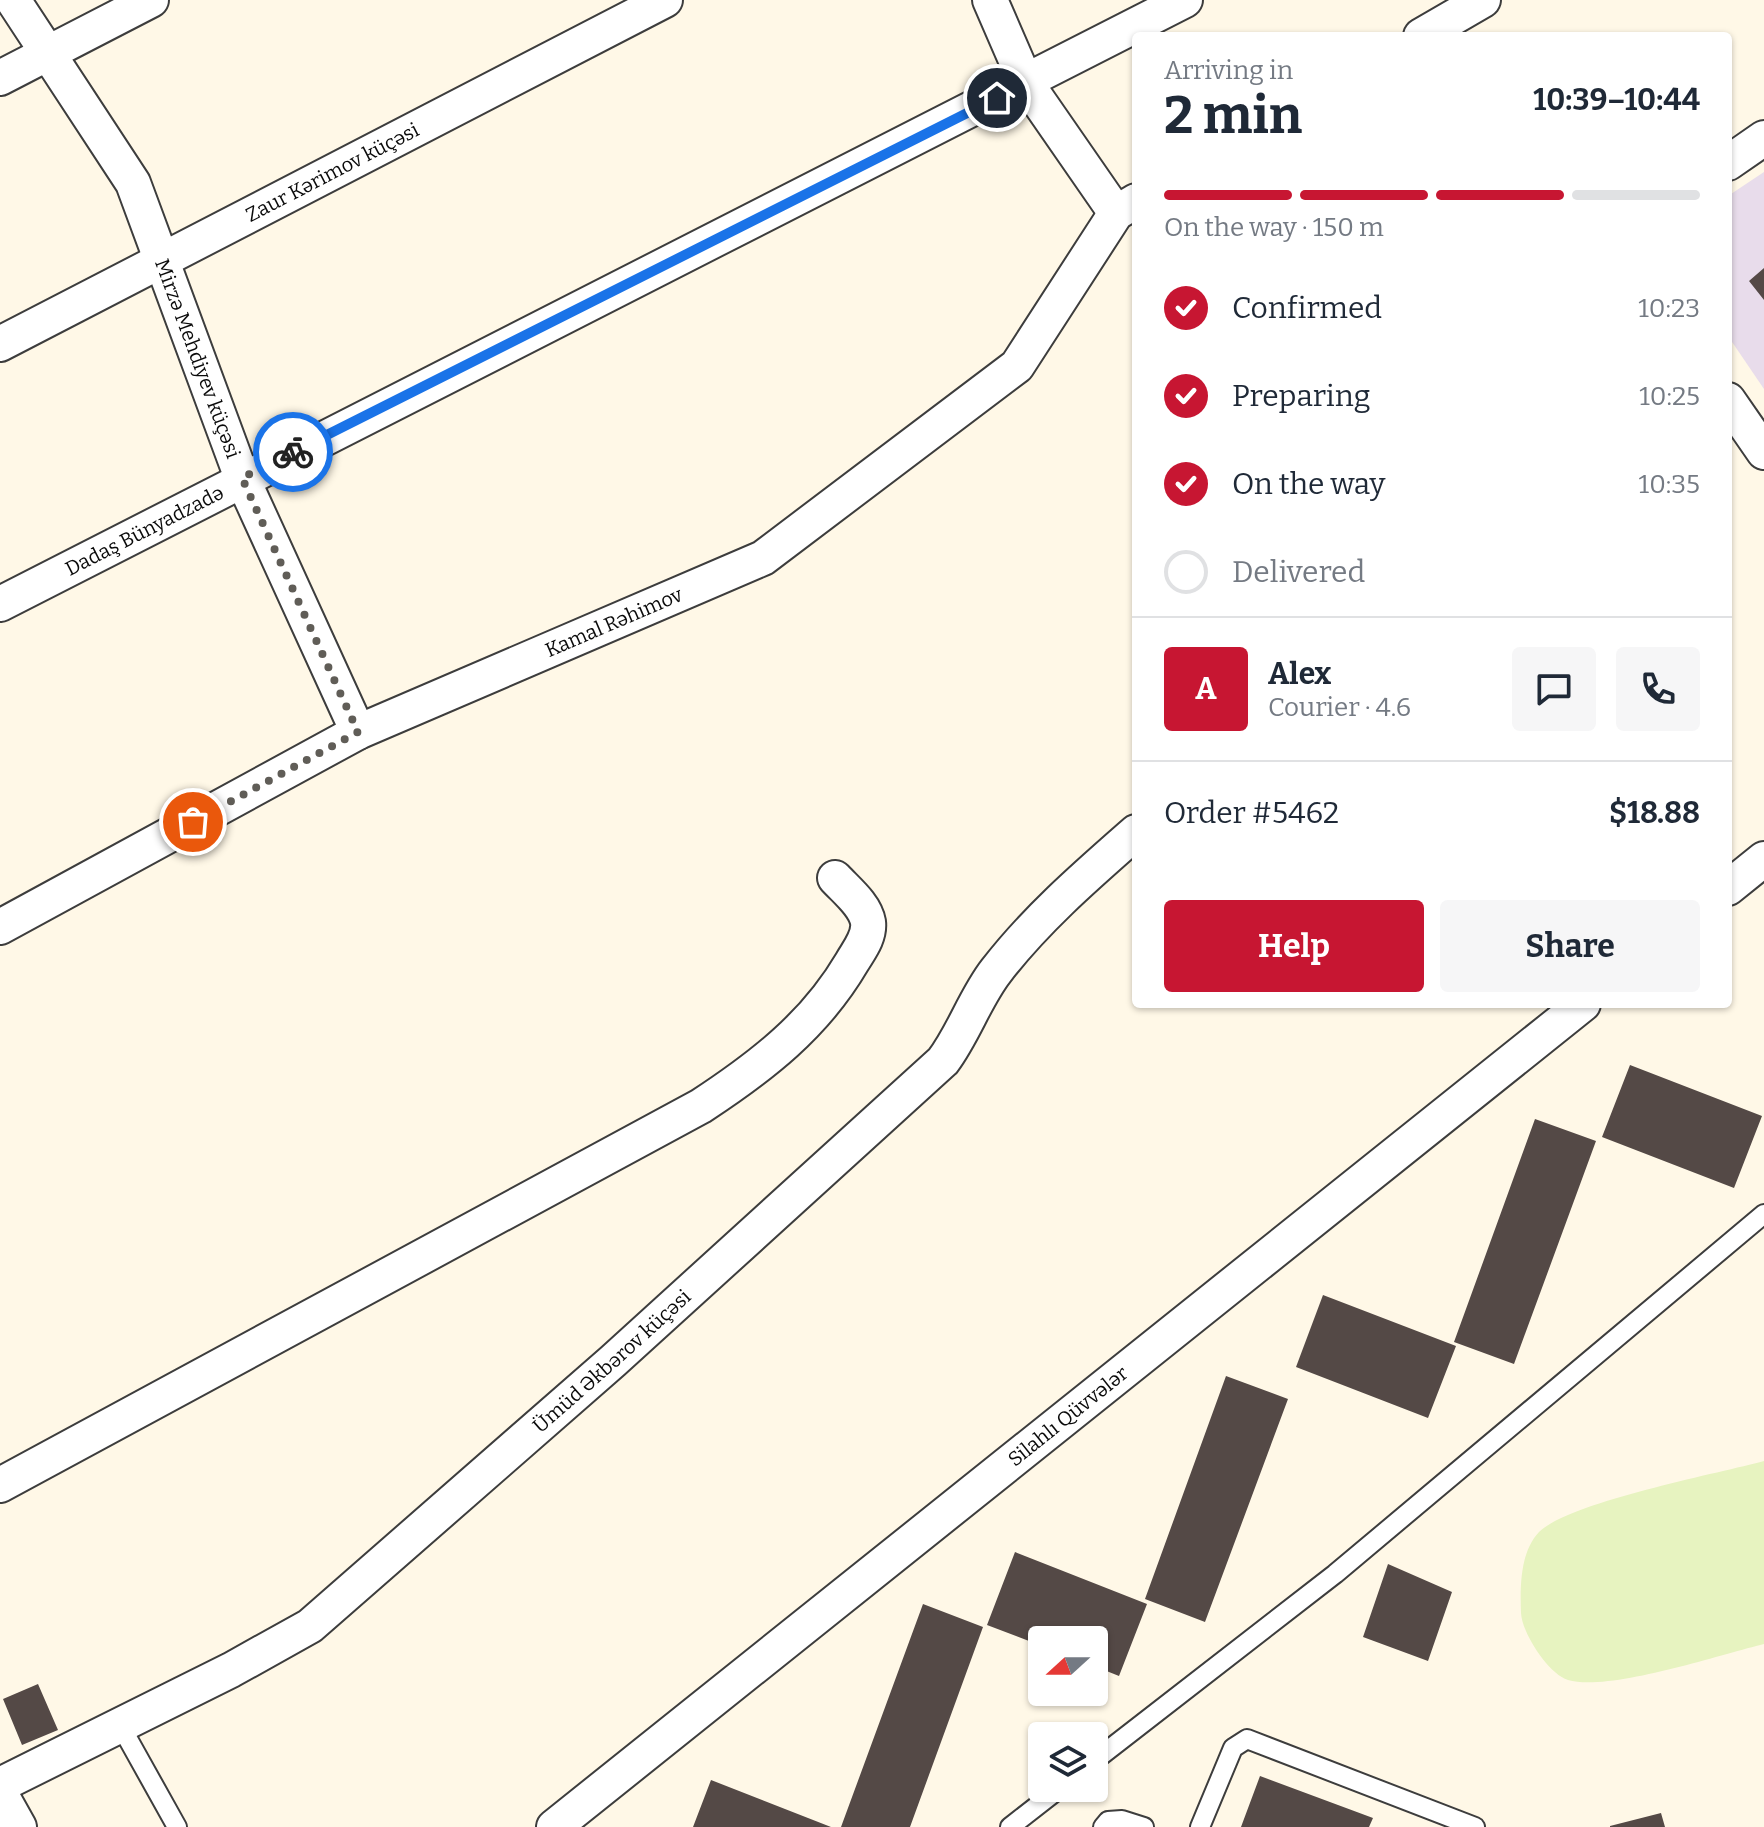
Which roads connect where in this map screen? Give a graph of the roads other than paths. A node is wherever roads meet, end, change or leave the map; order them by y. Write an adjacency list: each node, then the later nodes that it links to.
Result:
1 (13, 0): 8 (street, Mirzə Mehdiyev küçəsi)
2 (151, 0): 8 (street)
3 (665, 0): 14 (street, Zaur Kərimov küçəsi)
4 (990, 0): 10 (street)
5 (1185, 0): 10 (street, Dadaş Bünyadzadə)
6 (1483, 0): 7 (street)
7 (1428, 32)
8 (51, 52): 9 (street); 14 (street, Mirzə Mehdiyev küçəsi)
9 (0, 78)
10 (1026, 83): 13 (street); 18 (street, Dadaş Bünyadzadə)
11 (1764, 138): 12 (street)
12 (1732, 160)
13 (1126, 207): 20 (street, Kamal Rəhimov)
14 (161, 263): 15 (street, Zaur Kərimov küçəsi); 18 (street, Mirzə Mehdiyev küçəsi)
15 (0, 344)
16 (1732, 406): 17 (street)
17 (1764, 452)
18 (242, 478): 19 (street, Dadaş Bünyadzadə); 20 (street, Mirzə Mehdiyev küçəsi)
19 (0, 604)
20 (358, 732): 25 (street, Kamal Rəhimov)
21 (1132, 836): 29 (street, Ümüd Əkbərov küçəsi)
22 (1764, 859): 24 (street)
23 (835, 878): 28 (street)
24 (1732, 885)
25 (0, 927)
26 (1578, 1008): 36 (street, Silahlı Qüvvələr)
27 (1764, 1214): 30 (lane)
28 (0, 1485)
29 (119, 1723): 31 (street, Ümüd Əkbərov küçəsi); 35 (lane)
30 (1108, 1750)
31 (0, 1785)
32 (0, 1793): 34 (street)
33 (1042, 1802): 37 (lane)
34 (19, 1827)
35 (177, 1827)
36 (554, 1827)
37 (1010, 1827)
38 (1103, 1827): 39 (lane)
39 (1144, 1827)
40 (1200, 1827): 41 (lane)
41 (1475, 1827)

